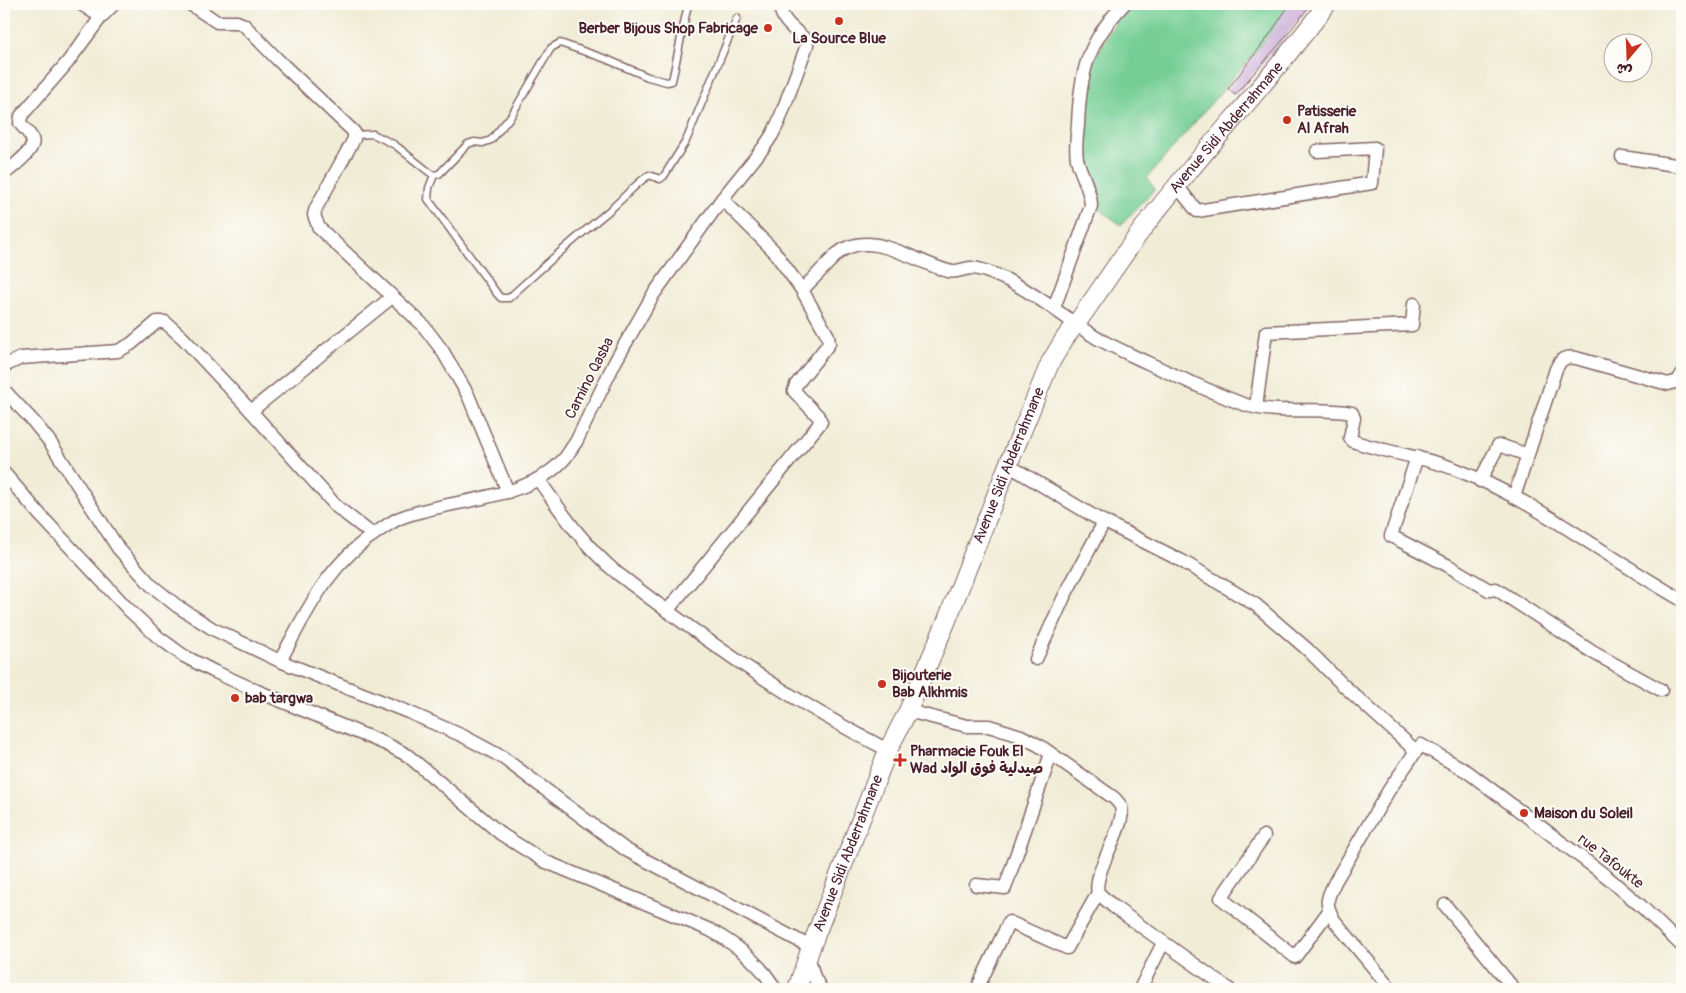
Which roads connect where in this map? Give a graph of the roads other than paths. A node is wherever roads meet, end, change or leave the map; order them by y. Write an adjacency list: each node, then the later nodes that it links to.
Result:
1 (81, 4): 8 (street)
2 (114, 4): 8 (street)
3 (190, 4): 10 (street)
4 (688, 4): 15 (lane)
5 (781, 4): 17 (street, Camino Qasba)
6 (1124, 4): 21 (street)
7 (1327, 4): 16 (street, Avenue Sidi Abderrahmane)
8 (101, 17): 14 (street)
9 (737, 18): 15 (lane)
10 (355, 135): 15 (lane); 19 (street)
11 (1318, 151): 16 (street)
12 (1622, 157): 13 (street)
13 (1682, 166)
14 (4, 174)
15 (434, 175)
16 (1178, 186): 22 (street, Avenue Sidi Abderrahmane)
17 (722, 199): 18 (street); 32 (street, Camino Qasba)
18 (802, 290): 21 (street); 39 (street)
19 (392, 297): 27 (street); 34 (street)
20 (1414, 304): 26 (street)
21 (1054, 308): 22 (street)
22 (1076, 324): 26 (street); 30 (street, Avenue Sidi Abderrahmane)
23 (4, 366): 27 (street)
24 (1682, 374): 28 (street)
25 (4, 390): 41 (street)
26 (1256, 407): 29 (street)
27 (251, 410): 37 (street)
28 (1528, 455): 33 (street); 35 (street)
29 (1417, 457): 33 (street); 42 (street)
30 (1008, 466): 36 (street); 43 (street, Avenue Sidi Abderrahmane)
31 (4, 473): 55 (street)
32 (538, 479): 34 (street, Camino Qasba); 39 (street)
33 (1480, 480): 35 (street)
34 (508, 492): 37 (street, Camino Qasba)
35 (1514, 497): 38 (street)
36 (1104, 522): 40 (street); 45 (street)
37 (373, 535): 41 (street, Camino Qasba)
38 (1682, 600)
39 (667, 611): 44 (street)
40 (1036, 659)
41 (280, 661): 54 (street)
42 (1661, 690)
43 (908, 711): 44 (street, Avenue Sidi Abderrahmane); 46 (street)
44 (888, 750): 54 (street, Avenue Sidi Abderrahmane)
45 (1416, 751): 51 (street); 53 (street, rue Tafoukte)
46 (1051, 754): 48 (street); 49 (street)
47 (1264, 836): 51 (street)
48 (976, 886)
49 (1098, 893): 52 (street); 58 (street)
50 (1445, 905): 62 (street)
51 (1329, 911): 61 (street)
52 (1162, 943): 59 (street); 60 (street)
53 (1682, 946)
54 (809, 951): 56 (street, Avenue Sidi Abderrahmane); 57 (street)
55 (775, 989)
56 (797, 989)
57 (821, 989)
58 (977, 989)
59 (1140, 989)
60 (1229, 989)
61 (1391, 989)
62 (1514, 989)

